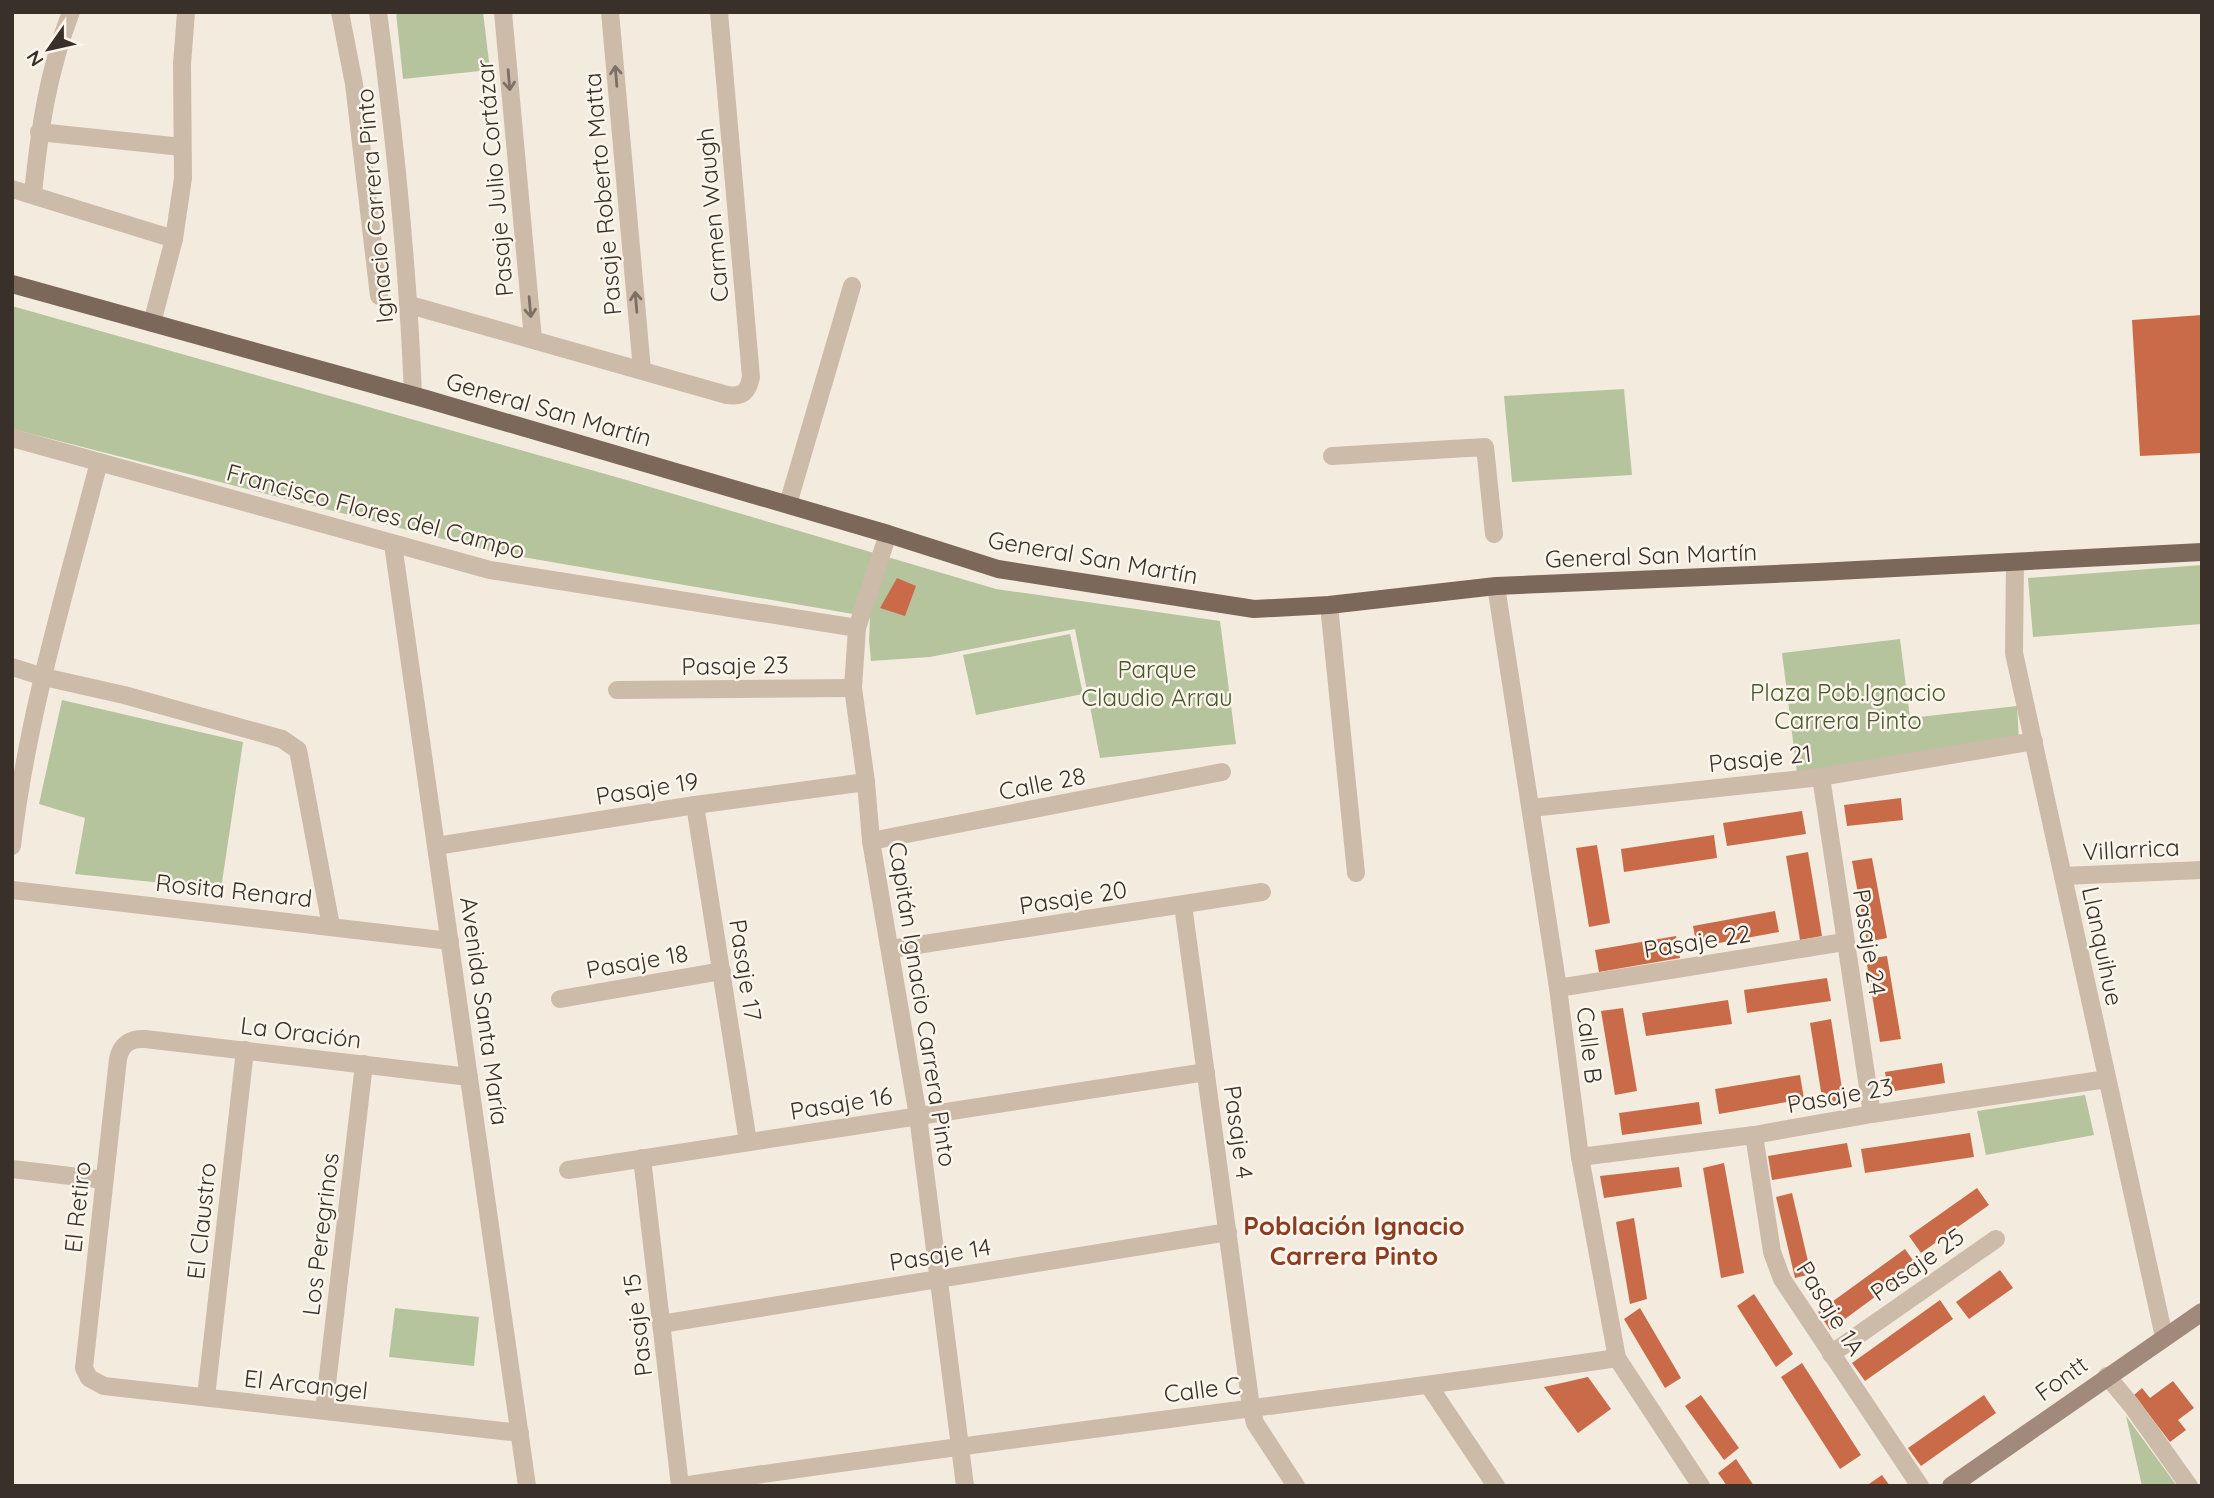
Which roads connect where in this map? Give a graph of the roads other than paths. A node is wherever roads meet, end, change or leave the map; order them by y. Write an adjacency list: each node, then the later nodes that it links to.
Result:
1 (71, 12): 8 (street)
2 (186, 12): 9 (street)
3 (340, 12): 15 (street)
4 (378, 12): 16 (street, Ignacio Carrera Pinto)
5 (503, 12): 18 (street, Pasaje Julio Cortázar, one-way to 18)
6 (610, 12): 19 (street, Pasaje Roberto Matta, one-way to 6)
7 (719, 12): 19 (street, Carmen Waugh)
8 (39, 132): 9 (street); 11 (street)
9 (182, 147): 12 (street)
10 (12, 189): 11 (street)
11 (33, 194): 12 (street)
12 (174, 239): 17 (street)
13 (12, 284): 17 (main road, General San Martín)
14 (852, 286): 24 (street)
15 (379, 296)
16 (410, 305): 18 (street); 20 (street, Ignacio Carrera Pinto)
17 (152, 323): 20 (main road, General San Martín)
18 (534, 339): 19 (street)
19 (642, 370)
20 (413, 395): 24 (main road, General San Martín)
21 (12, 438): 23 (street, Francisco Flores del Campo)
22 (1332, 456): 26 (street)
23 (99, 462): 27 (street, Francisco Flores del Campo); 34 (street)
24 (788, 505): 25 (main road, General San Martín)
25 (888, 534): 31 (main road, General San Martín); 32 (street, Capitán Ignacio Carrera Pinto)
26 (1494, 534)
27 (393, 544): 32 (street, Francisco Flores del Campo); 46 (street, Avenida Santa María)
28 (2202, 552): 29 (main road, General San Martín)
29 (2015, 562): 30 (main road, General San Martín); 37 (street, Llanquihue)
30 (1496, 586): 31 (main road, General San Martín); 42 (street, Calle B)
31 (1329, 605): 48 (street)
32 (857, 628): 35 (street, Capitán Ignacio Carrera Pinto)
33 (12, 667): 34 (street)
34 (44, 677): 43 (street); 53 (street)
35 (853, 688): 36 (street, Pasaje 23); 40 (street, Capitán Ignacio Carrera Pinto)
36 (617, 690)
37 (2034, 741): 39 (street, Pasaje 21); 49 (street, Llanquihue)
38 (1222, 772): 44 (street, Calle 28)
39 (1821, 777): 42 (street, Pasaje 21); 55 (street, Pasaje 24)
40 (866, 782): 41 (street, Pasaje 19); 44 (street, Capitán Ignacio Carrera Pinto)
41 (695, 805): 46 (street, Pasaje 19); 57 (street, Pasaje 17)
42 (1531, 808): 58 (street, Calle B)
43 (14, 811): 45 (street)
44 (871, 841): 56 (street, Capitán Ignacio Carrera Pinto)
45 (12, 846)
46 (436, 846): 54 (street, Avenida Santa María)
47 (2202, 870): 49 (street, Villarrica)
48 (1356, 873)
49 (2063, 877): 65 (street, Llanquihue)
50 (12, 890): 53 (street, Rosita Renard)
51 (1262, 892): 52 (street, Pasaje 20)
52 (1183, 905): 56 (street, Pasaje 20); 63 (street, Pasaje 4)
53 (331, 926): 54 (street, Rosita Renard)
54 (450, 941): 64 (street, Avenida Santa María)
55 (1844, 942): 58 (street, Pasaje 22); 66 (street, Pasaje 24)
56 (891, 949): 67 (street, Capitán Ignacio Carrera Pinto)
57 (722, 971): 59 (street, Pasaje 18); 69 (street, Pasaje 17)
58 (1558, 988): 70 (street, Calle B)
59 (560, 999)
60 (127, 1042): 61 (street, La Oración); 74 (street, El Retiro)
61 (245, 1051): 62 (street, La Oración); 86 (street, El Claustro)
62 (364, 1064): 64 (street, La Oración); 88 (street, Los Peregrinos)
63 (1206, 1072): 67 (street, Pasaje 16); 75 (street, Pasaje 4)
64 (469, 1077): 89 (street, Avenida Santa María)
65 (2108, 1079): 66 (street, Pasaje 23); 80 (street, Llanquihue)
66 (1872, 1114): 68 (street, Pasaje 23)
67 (918, 1116): 69 (street, Pasaje 16); 77 (street, Capitán Ignacio Carrera Pinto)
68 (1754, 1135): 70 (street, Pasaje 23); 81 (street, Pasaje 1A)
69 (748, 1142): 71 (street, Pasaje 16)
70 (1580, 1157): 82 (street, Calle B)
71 (642, 1158): 73 (street, Pasaje 16); 79 (street, Pasaje 15)
72 (12, 1169): 74 (street)
73 (568, 1170)
74 (104, 1180): 84 (street, El Retiro)
75 (1227, 1231): 77 (street, Pasaje 14); 87 (street, Pasaje 4)
76 (1996, 1239): 81 (street, Pasaje 25)
77 (940, 1279): 79 (street, Pasaje 14); 90 (street, Capitán Ignacio Carrera Pinto)
78 (2202, 1312): 80 (main road, Fontt)
79 (661, 1324): 93 (street, Pasaje 15)
80 (2164, 1337): 83 (main road, Fontt)
81 (1831, 1354): 98 (street, Pasaje 1A)
82 (1617, 1358): 85 (street, Calle C); 97 (street, Calle B)
83 (2107, 1376): 99 (main road, Fontt); 100 (street)
84 (89, 1378): 86 (street, El Arcangel)
85 (1429, 1386): 87 (street, Calle C); 96 (street)
86 (206, 1397): 88 (street, El Arcangel)
87 (1251, 1407): 90 (street, Calle C); 95 (street, Pasaje 4)
88 (324, 1410): 89 (street, El Arcangel)
89 (520, 1433): 92 (street, Avenida Santa María)
90 (960, 1445): 91 (street, Calle C); 94 (street, Capitán Ignacio Carrera Pinto)
91 (795, 1477): 93 (street, Calle C)
92 (527, 1486)
93 (681, 1486)
94 (965, 1486)
95 (1296, 1486)
96 (1496, 1486)
97 (1701, 1486)
98 (1920, 1486)
99 (1951, 1486)
100 (2189, 1486)

